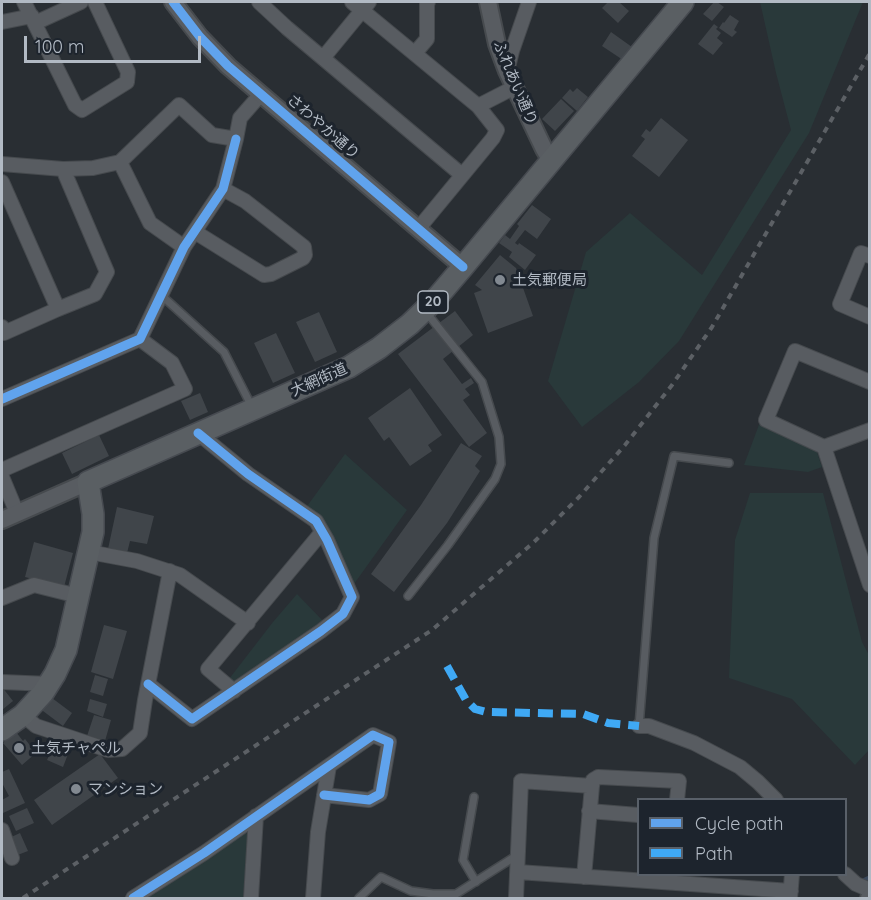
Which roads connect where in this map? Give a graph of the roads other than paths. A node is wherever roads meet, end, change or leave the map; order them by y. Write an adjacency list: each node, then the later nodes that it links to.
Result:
1 (24, 2): 11 (street)
2 (81, 2): 11 (street)
3 (95, 2): 11 (street)
4 (172, 2): 17 (street, さわやか通り)
5 (259, 2): 14 (street)
6 (428, 2): 13 (street)
7 (488, 2): 15 (street, ふれあい通り)
8 (529, 2): 15 (street)
9 (683, 2): 20 (main road, 大網街道 / 20)
10 (361, 4): 13 (street); 14 (street)
11 (33, 19): 12 (street)
12 (2, 22)
13 (415, 53): 18 (street)
14 (323, 58): 24 (street)
15 (507, 71): 16 (street, ふれあい通り)
16 (515, 87): 18 (street); 20 (street, ふれあい通り)
17 (261, 94): 19 (street); 27 (street, さわやか通り)
18 (478, 106): 24 (street)
19 (236, 139): 21 (street); 26 (street)
20 (551, 161): 31 (main road, 大網街道 / 20)
21 (120, 162): 23 (street); 29 (street)
22 (2, 164): 23 (street)
23 (63, 169): 33 (street)
24 (462, 176): 27 (street)
25 (2, 182): 33 (street)
26 (223, 189): 28 (street); 28 (street)
27 (418, 229): 31 (street, さわやか通り)
28 (195, 232): 29 (street)
29 (184, 247): 32 (street)
30 (870, 256): 35 (street)
31 (463, 267): 34 (main road, 大網街道 / 20)
32 (160, 295): 37 (street); 40 (lane)
33 (58, 309): 36 (street)
34 (424, 310): 40 (main road, 大網街道 / 20); 55 (lane)
35 (870, 316)
36 (2, 331)
37 (140, 339): 39 (street); 45 (street)
38 (870, 382): 43 (street)
39 (2, 399)
40 (253, 409): 42 (main road, 大網街道 / 20)
41 (870, 430): 43 (street)
42 (198, 433): 47 (main road, 大網街道 / 20); 50 (street)
43 (824, 447): 53 (street)
44 (729, 463): 63 (lane)
45 (2, 470)
46 (2, 477): 48 (street)
47 (88, 482): 48 (street); 51 (main road)
48 (17, 513): 49 (street)
49 (2, 520)
50 (322, 532): 57 (street); 61 (street)
51 (89, 552): 52 (street); 54 (main road)
52 (170, 571): 57 (street); 60 (street)
53 (870, 585)
54 (78, 596): 56 (street); 59 (main road)
55 (408, 596)
56 (2, 598)
57 (248, 623): 61 (street)
58 (2, 682): 59 (street)
59 (49, 684): 62 (main road)
60 (148, 684): 61 (street); 62 (street)
61 (234, 691)
62 (23, 715): 64 (main road)
63 (639, 726): 70 (street)
64 (2, 730)
65 (328, 766): 67 (street); 67 (street); 73 (street)
66 (592, 786): 69 (street); 71 (street); 75 (street)
67 (324, 795): 86 (street)
68 (474, 797): 81 (lane)
69 (677, 798)
70 (774, 798)
71 (589, 811): 72 (street); 80 (street)
72 (637, 815)
73 (256, 816): 84 (street); 85 (street)
74 (2, 830): 76 (street)
75 (519, 855): 77 (street); 81 (lane)
76 (12, 858)
77 (518, 872): 80 (street); 88 (street)
78 (792, 876): 83 (street)
79 (847, 876): 82 (street)
80 (584, 877): 83 (street)
81 (476, 882): 87 (lane)
82 (870, 890)
83 (791, 895)
84 (133, 898)
85 (251, 898)
86 (313, 898)
87 (359, 898)
88 (516, 898)

